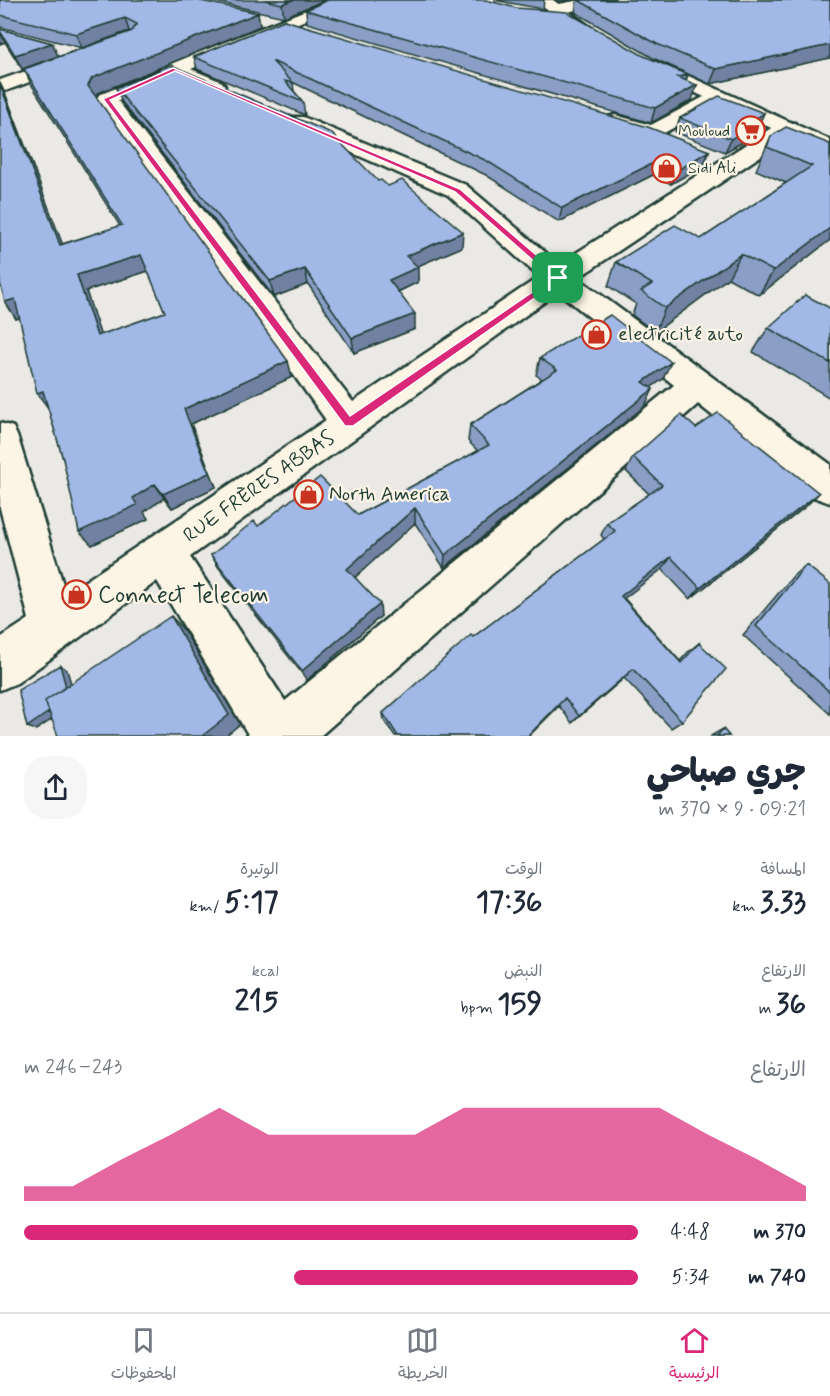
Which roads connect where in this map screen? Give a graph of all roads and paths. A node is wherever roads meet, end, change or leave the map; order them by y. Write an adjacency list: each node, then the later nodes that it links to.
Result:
1 (344, 0): 5 (street)
2 (606, 0): 3 (street)
3 (552, 11): 6 (street)
4 (253, 17): 5 (street)
5 (297, 28): 9 (street)
6 (611, 45)
7 (52, 47): 10 (street)
8 (642, 60): 12 (street)
9 (175, 69): 11 (street); 21 (street)
10 (0, 87)
11 (240, 97)
12 (715, 97): 15 (street); 16 (street)
13 (273, 111): 19 (street)
14 (596, 116): 16 (street)
15 (787, 128): 18 (street); 19 (street, RUE FRÈRES ABBAS)
16 (653, 133): 17 (street)
17 (675, 142)
18 (830, 148)
19 (558, 278): 20 (street); 21 (street, RUE FRÈRES ABBAS)
20 (698, 385): 23 (street); 27 (street)
21 (349, 423): 24 (street, RUE FRÈRES ABBAS)
22 (0, 438): 25 (street)
23 (830, 486)
24 (164, 554): 25 (street, RUE FRÈRES ABBAS); 27 (street)
25 (54, 629): 26 (street, RUE FRÈRES ABBAS)
26 (0, 666)
27 (280, 736)

